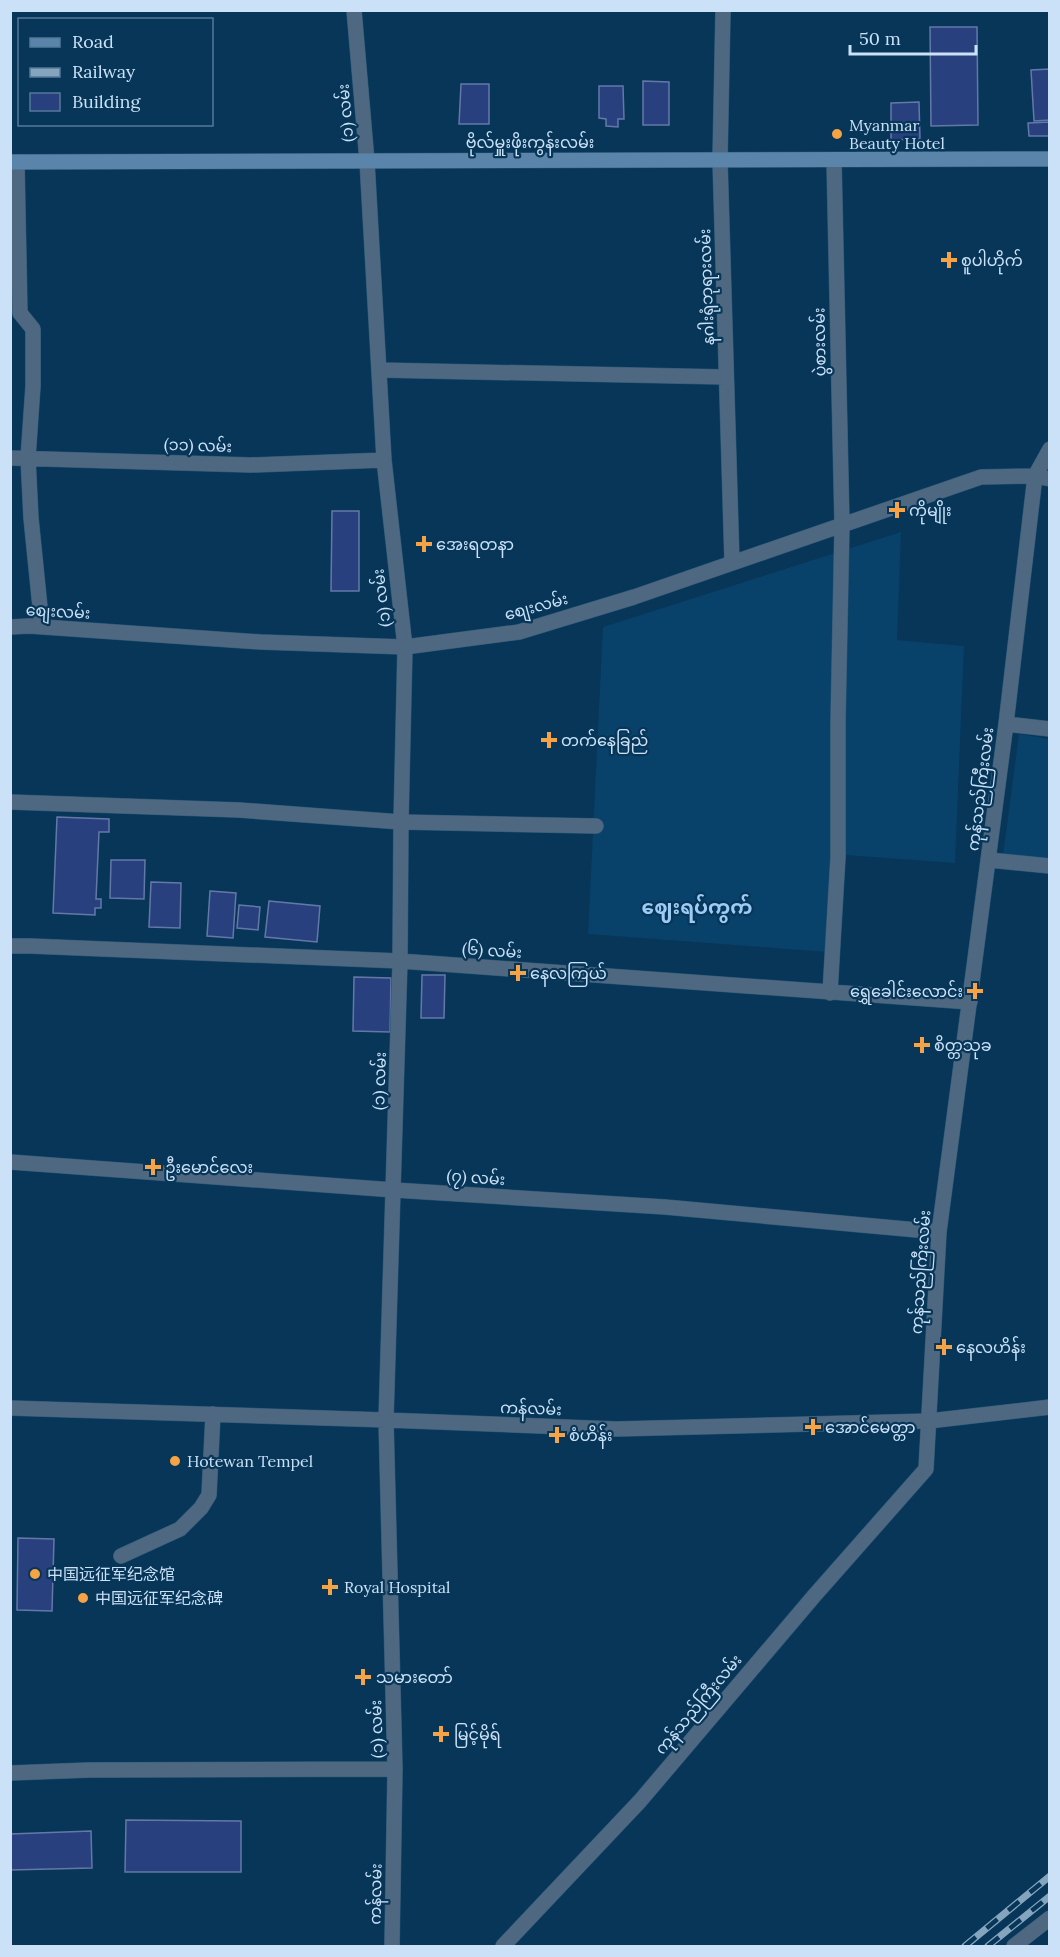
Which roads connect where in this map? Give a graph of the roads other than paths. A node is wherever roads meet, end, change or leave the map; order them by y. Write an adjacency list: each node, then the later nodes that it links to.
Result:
1 (354, 10): 6 (street, (၁) လမ်း)
2 (723, 10): 4 (street, နဂါးရုံဘုရားလမ်း)
3 (1050, 159): 5 (street, ဗိုလ်မှူးဖိုးကွန်းလမ်း)
4 (720, 160): 5 (street, ဗိုလ်မှူးဖိုးကွန်းလမ်း); 6 (street, ဗိုလ်မှူးဖိုးကွန်းလမ်း); 9 (street, နဂါးရုံဘုရားလမ်း)
5 (834, 160): 15 (street, ပွဲစားလမ်း)
6 (367, 161): 7 (street, ဗိုလ်မှူးဖိုးကွန်းလမ်း); 8 (street, (၁) လမ်း)
7 (14, 162): 12 (street)
8 (379, 370): 9 (street); 13 (street, (၁) လမ်း)
9 (726, 377): 16 (street, နဂါးရုံဘုရားလမ်း)
10 (1050, 449): 14 (street, ကုန်သည်ကြီးလမ်း)
11 (10, 458): 12 (street, (၁၁) လမ်း)
12 (28, 459): 13 (street, (၁၁) လမ်း); 18 (street)
13 (384, 460): 19 (street, (၁) လမ်း)
14 (1042, 478): 15 (street, စျေးလမ်း); 20 (street, ကုန်သည်ကြီးလမ်း)
15 (842, 525): 16 (street, စျေးလမ်း); 29 (street, ပွဲစားလမ်း)
16 (732, 563): 19 (street, စျေးလမ်း)
17 (10, 627): 18 (street, စျေးလမ်း)
18 (42, 627): 19 (street, စျေးလမ်း)
19 (405, 647): 23 (street, (၁) လမ်း)
20 (1006, 724): 21 (street); 25 (street, ကုန်သည်ကြီးလမ်း)
21 (1050, 729)
22 (10, 802): 23 (street)
23 (401, 822): 24 (street); 28 (street, (၁) လမ်း)
24 (596, 826)
25 (988, 860): 26 (street); 30 (street, ကုန်သည်ကြီးလမ်း)
26 (1050, 866)
27 (10, 946): 28 (street, (၆) လမ်း)
28 (400, 961): 29 (street, (၆) လမ်း); 32 (street, (၁) လမ်း)
29 (830, 993): 30 (street, (၆) လမ်း)
30 (970, 1002): 33 (street, ကုန်သည်ကြီးလမ်း)
31 (10, 1162): 32 (street, (၇) လမ်း)
32 (394, 1190): 33 (street, (၇) လမ်း); 37 (street, (၁) လမ်း)
33 (939, 1232): 38 (street, ကုန်သည်ကြီးလမ်း)
34 (1050, 1407): 38 (street, ကန်လမ်း)
35 (10, 1408): 36 (street, ကန်လမ်း)
36 (213, 1414): 37 (street, ကန်လမ်း); 39 (street)
37 (386, 1420): 38 (street, ကန်လမ်း); 40 (street, (၁) လမ်း)
38 (929, 1421): 44 (street, ကုန်သည်ကြီးလမ်း)
39 (121, 1556)
40 (395, 1769): 41 (street, (၁) လမ်း); 43 (street, ကန်လမ်း)
41 (10, 1773)
42 (1050, 1918): 45 (street)
43 (392, 1947)
44 (503, 1947)
45 (1014, 1947)

